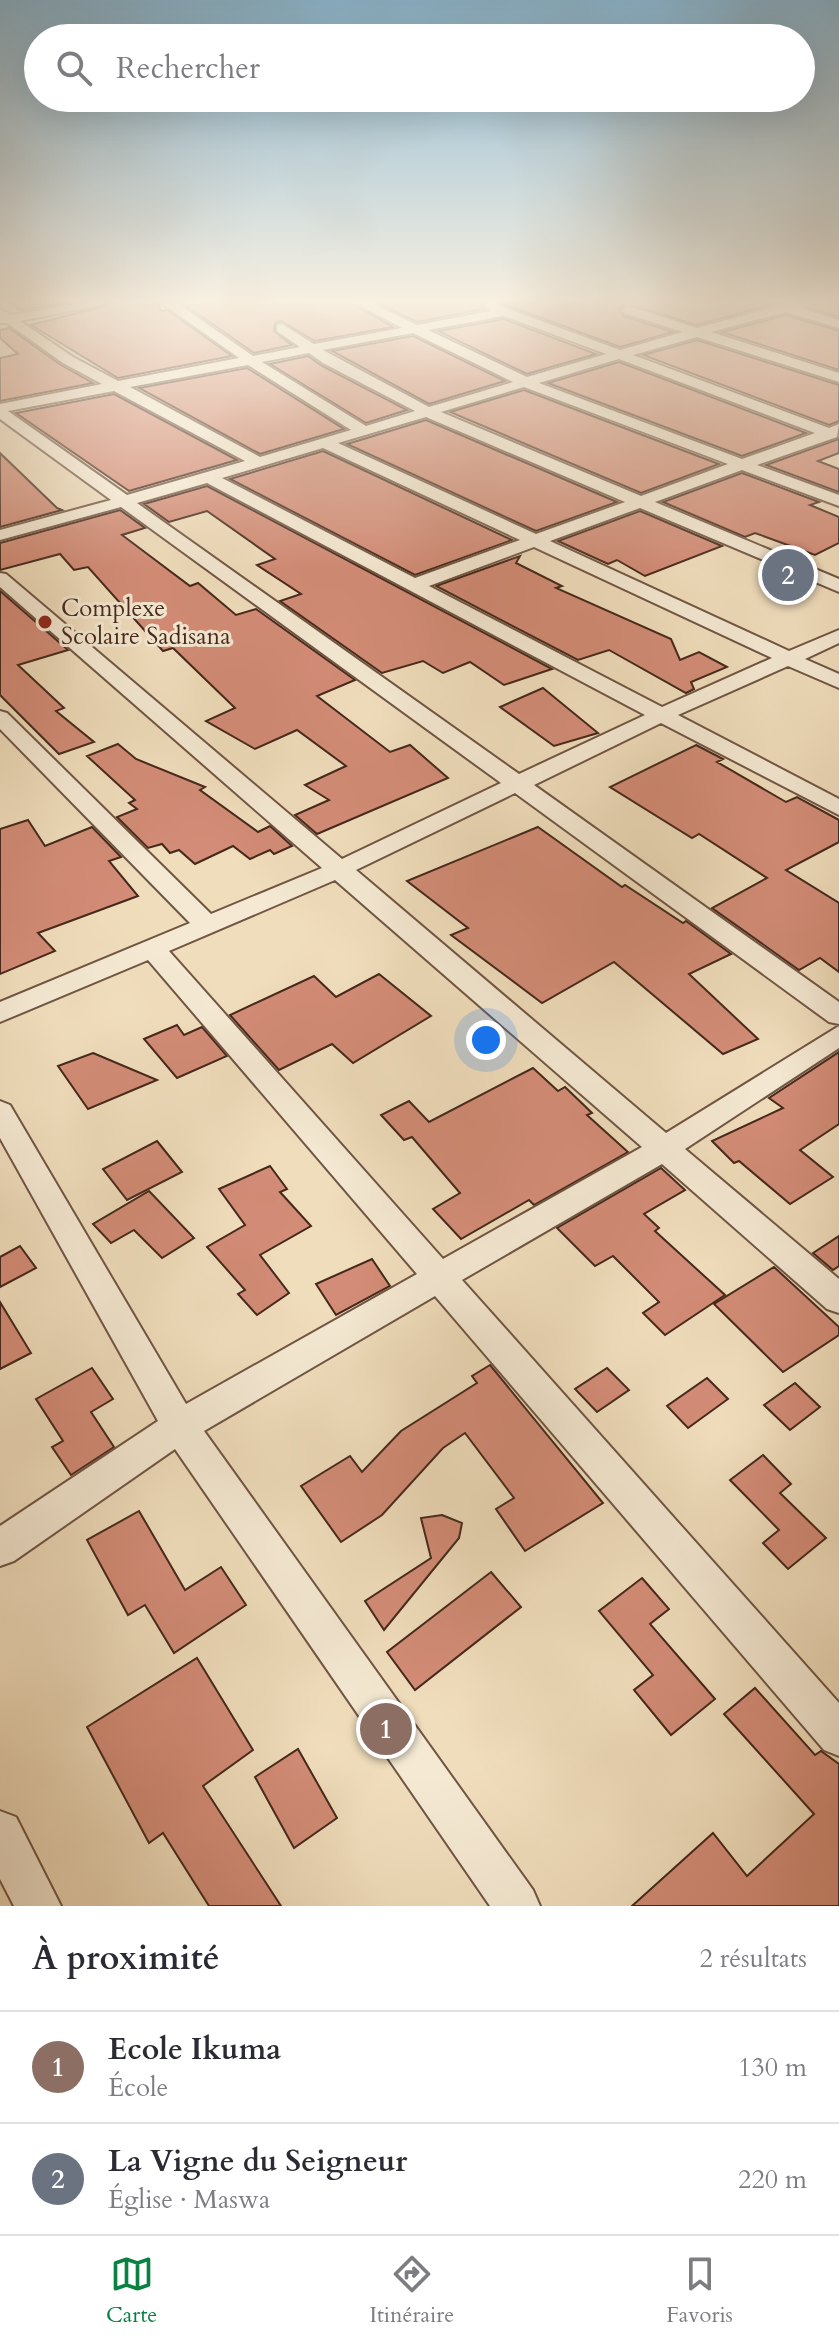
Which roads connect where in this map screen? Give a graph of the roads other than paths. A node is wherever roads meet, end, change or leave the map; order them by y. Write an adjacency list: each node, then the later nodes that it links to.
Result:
1 (92, 390): 8 (street)
2 (124, 390): 13 (street)
3 (296, 390): 10 (street)
4 (387, 390): 9 (street)
5 (509, 390): 9 (street)
6 (544, 390): 14 (street)
7 (715, 390): 11 (street)
8 (0, 410): 18 (street)
9 (430, 413): 10 (street); 16 (street)
10 (364, 431): 12 (street)
11 (835, 432): 14 (street)
12 (325, 443): 13 (street); 20 (street)
13 (260, 463): 15 (street)
14 (737, 464): 16 (street); 17 (street)
15 (212, 479): 18 (street); 22 (street)
16 (636, 501): 20 (street); 23 (street)
17 (839, 501)
18 (126, 502): 19 (street); 29 (street)
19 (0, 535)
20 (531, 542): 22 (street); 25 (street)
21 (0, 578): 31 (street)
22 (417, 584): 27 (street)
23 (839, 586)
24 (839, 636): 25 (street)
25 (788, 658): 26 (street); 27 (street)
26 (839, 682)
27 (661, 715): 29 (street); 30 (street)
28 (0, 717): 32 (street)
29 (518, 786): 31 (street); 35 (street)
30 (839, 808)
31 (338, 870): 32 (street); 38 (street)
32 (209, 927): 33 (street)
33 (153, 950): 34 (street); 39 (street)
34 (0, 1013)
35 (839, 1015)
36 (839, 1035): 38 (street)
37 (0, 1112): 41 (street)
38 (665, 1148): 39 (street); 40 (street)
39 (442, 1277): 41 (street); 43 (street)
40 (839, 1299)
41 (180, 1426): 42 (street); 46 (street)
42 (0, 1548)
43 (839, 1735)
44 (0, 1833): 45 (street)
45 (38, 1906)
46 (517, 1906)

